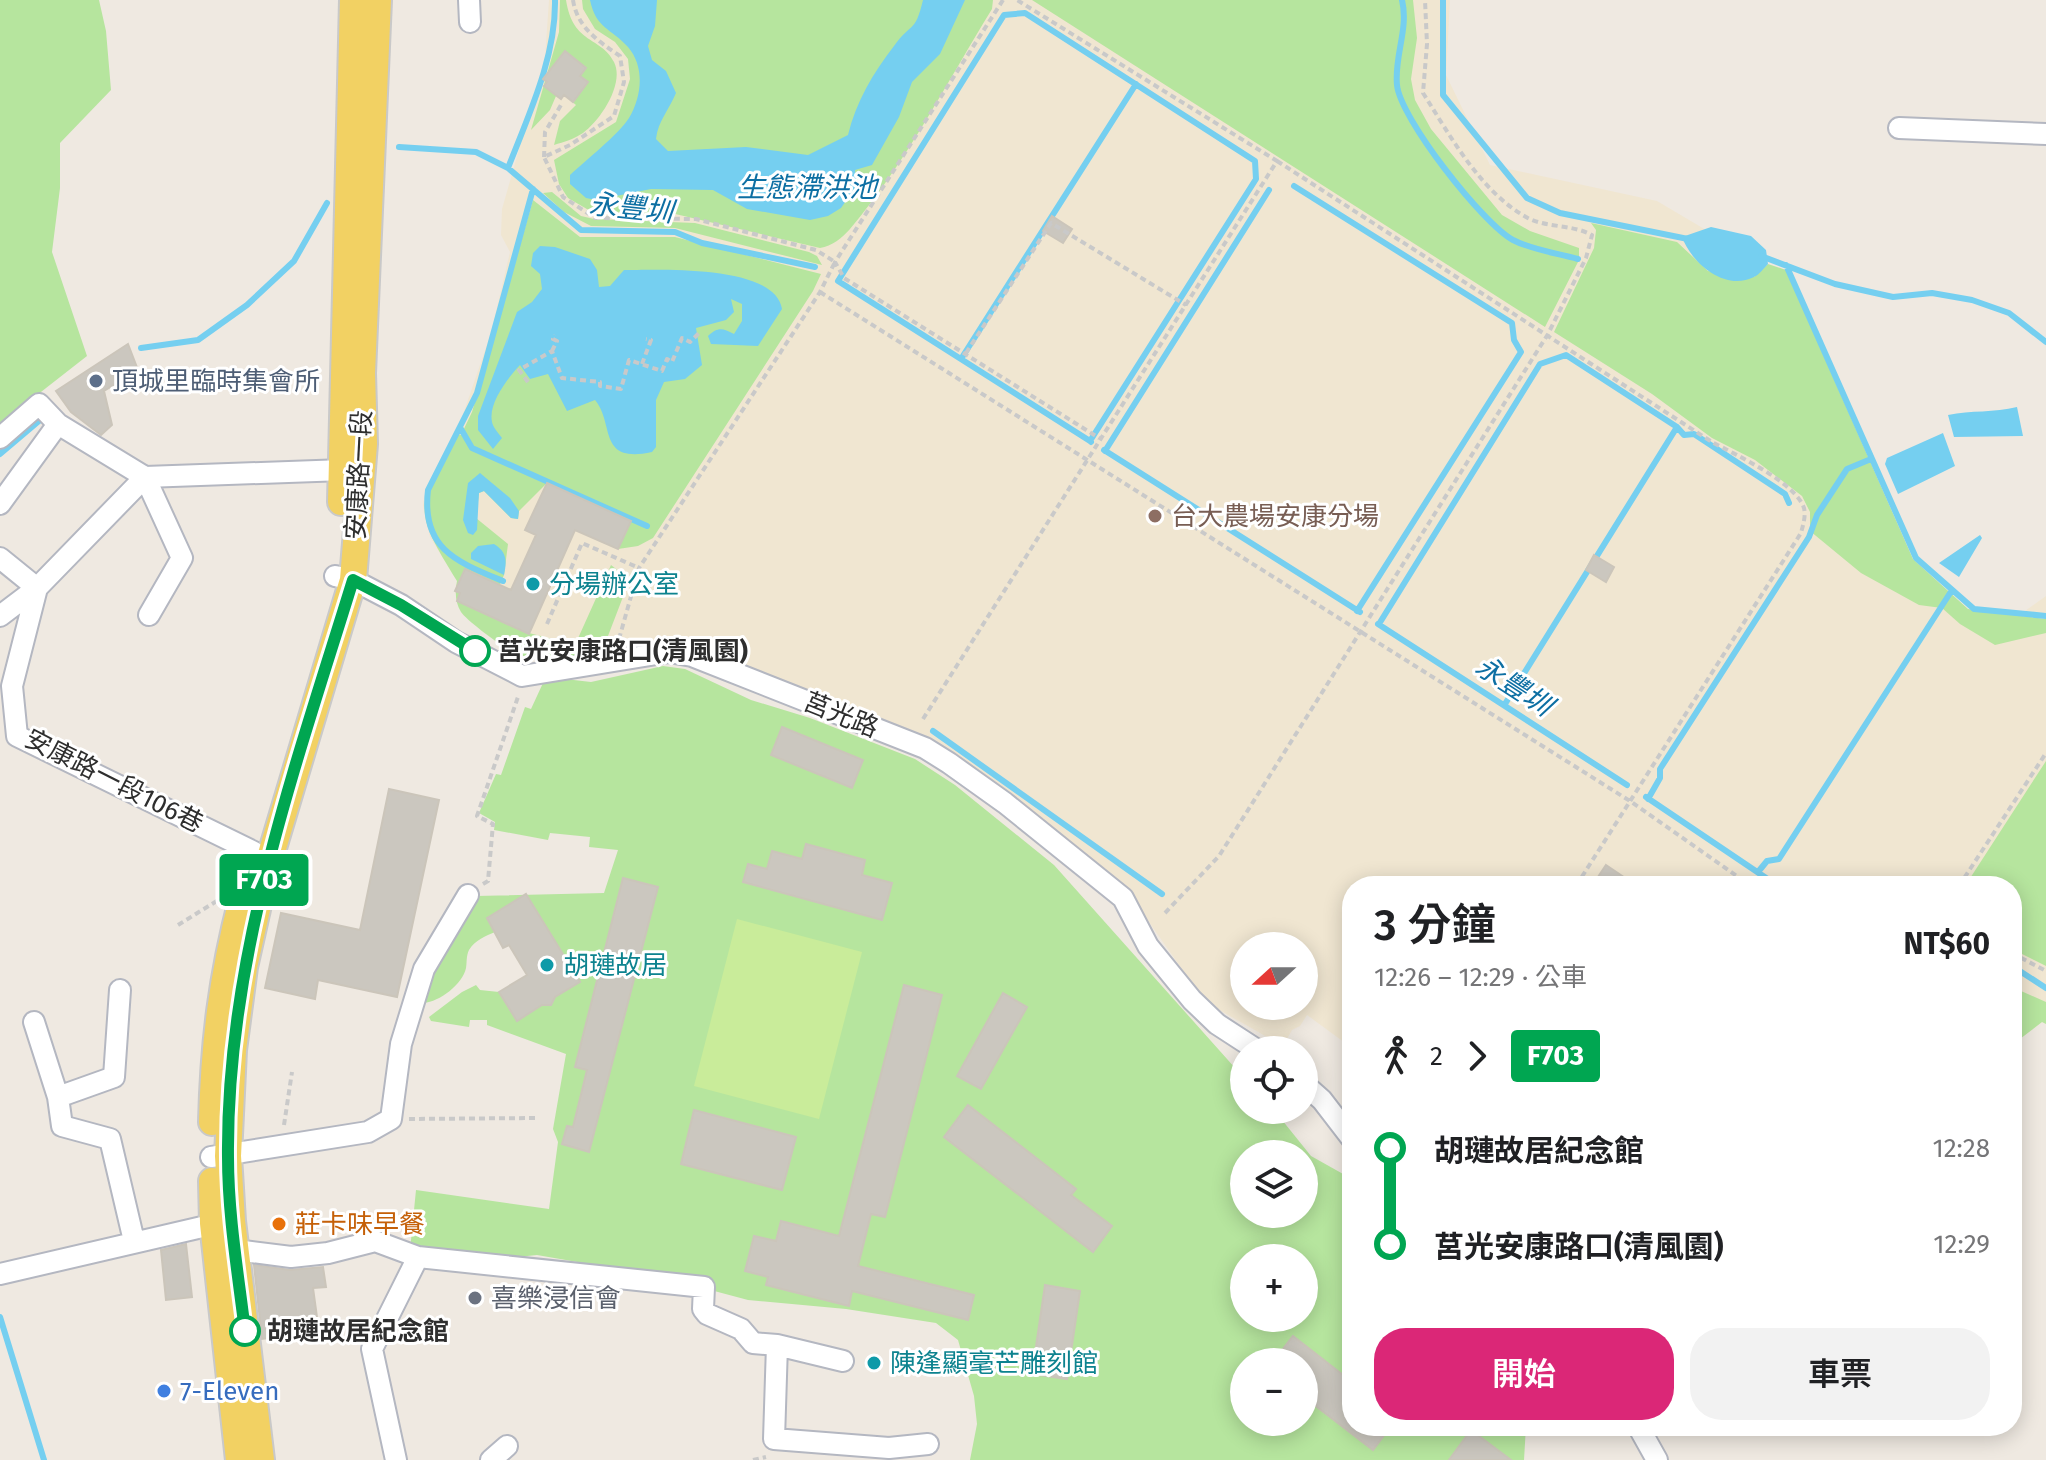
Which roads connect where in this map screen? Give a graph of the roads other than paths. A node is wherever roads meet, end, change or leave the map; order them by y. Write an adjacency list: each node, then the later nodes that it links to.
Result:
1 (353, 0): 9 (main road, 安康路一段)
2 (378, 0): 13 (main road, 安康路一段)
3 (469, 0): 4 (lane)
4 (470, 22)
5 (1899, 128): 6 (lane)
6 (2046, 134)
7 (52, 417): 8 (lane); 10 (lane); 11 (lane)
8 (0, 438)
9 (344, 470): 10 (lane); 13 (main road, 安康路一段)
10 (145, 477): 14 (lane); 15 (lane)
11 (0, 504)
12 (0, 558): 14 (lane)
13 (344, 578): 17 (main road, 安康路一段); 21 (lane, 莒光路); 25 (main road, 安康路一段)
14 (37, 588): 16 (lane); 17 (lane, 安康路一段106巷)
15 (149, 615)
16 (0, 616)
17 (254, 852): 25 (main road, 安康路一段)
18 (468, 895): 25 (lane)
19 (120, 990): 23 (lane)
20 (34, 1022): 23 (lane)
21 (1235, 1036)
22 (1318, 1096): 24 (lane)
23 (58, 1097): 27 (lane)
24 (1342, 1126)
25 (219, 1157): 26 (main road, 安康路一段)
26 (222, 1222): 27 (lane); 28 (main road, 安康路一段); 36 (main road, 安康路一段)
27 (134, 1241): 30 (lane)
28 (236, 1250): 29 (lane); 37 (main road, 安康路一段)
29 (418, 1257): 31 (lane); 38 (lane)
30 (0, 1274)
31 (777, 1345): 32 (lane); 34 (lane)
32 (843, 1361)
33 (1644, 1436): 40 (lane)
34 (928, 1444)
35 (507, 1446): 39 (lane)
36 (239, 1460)
37 (261, 1460)
38 (396, 1460)
39 (491, 1460)
40 (1657, 1460)

